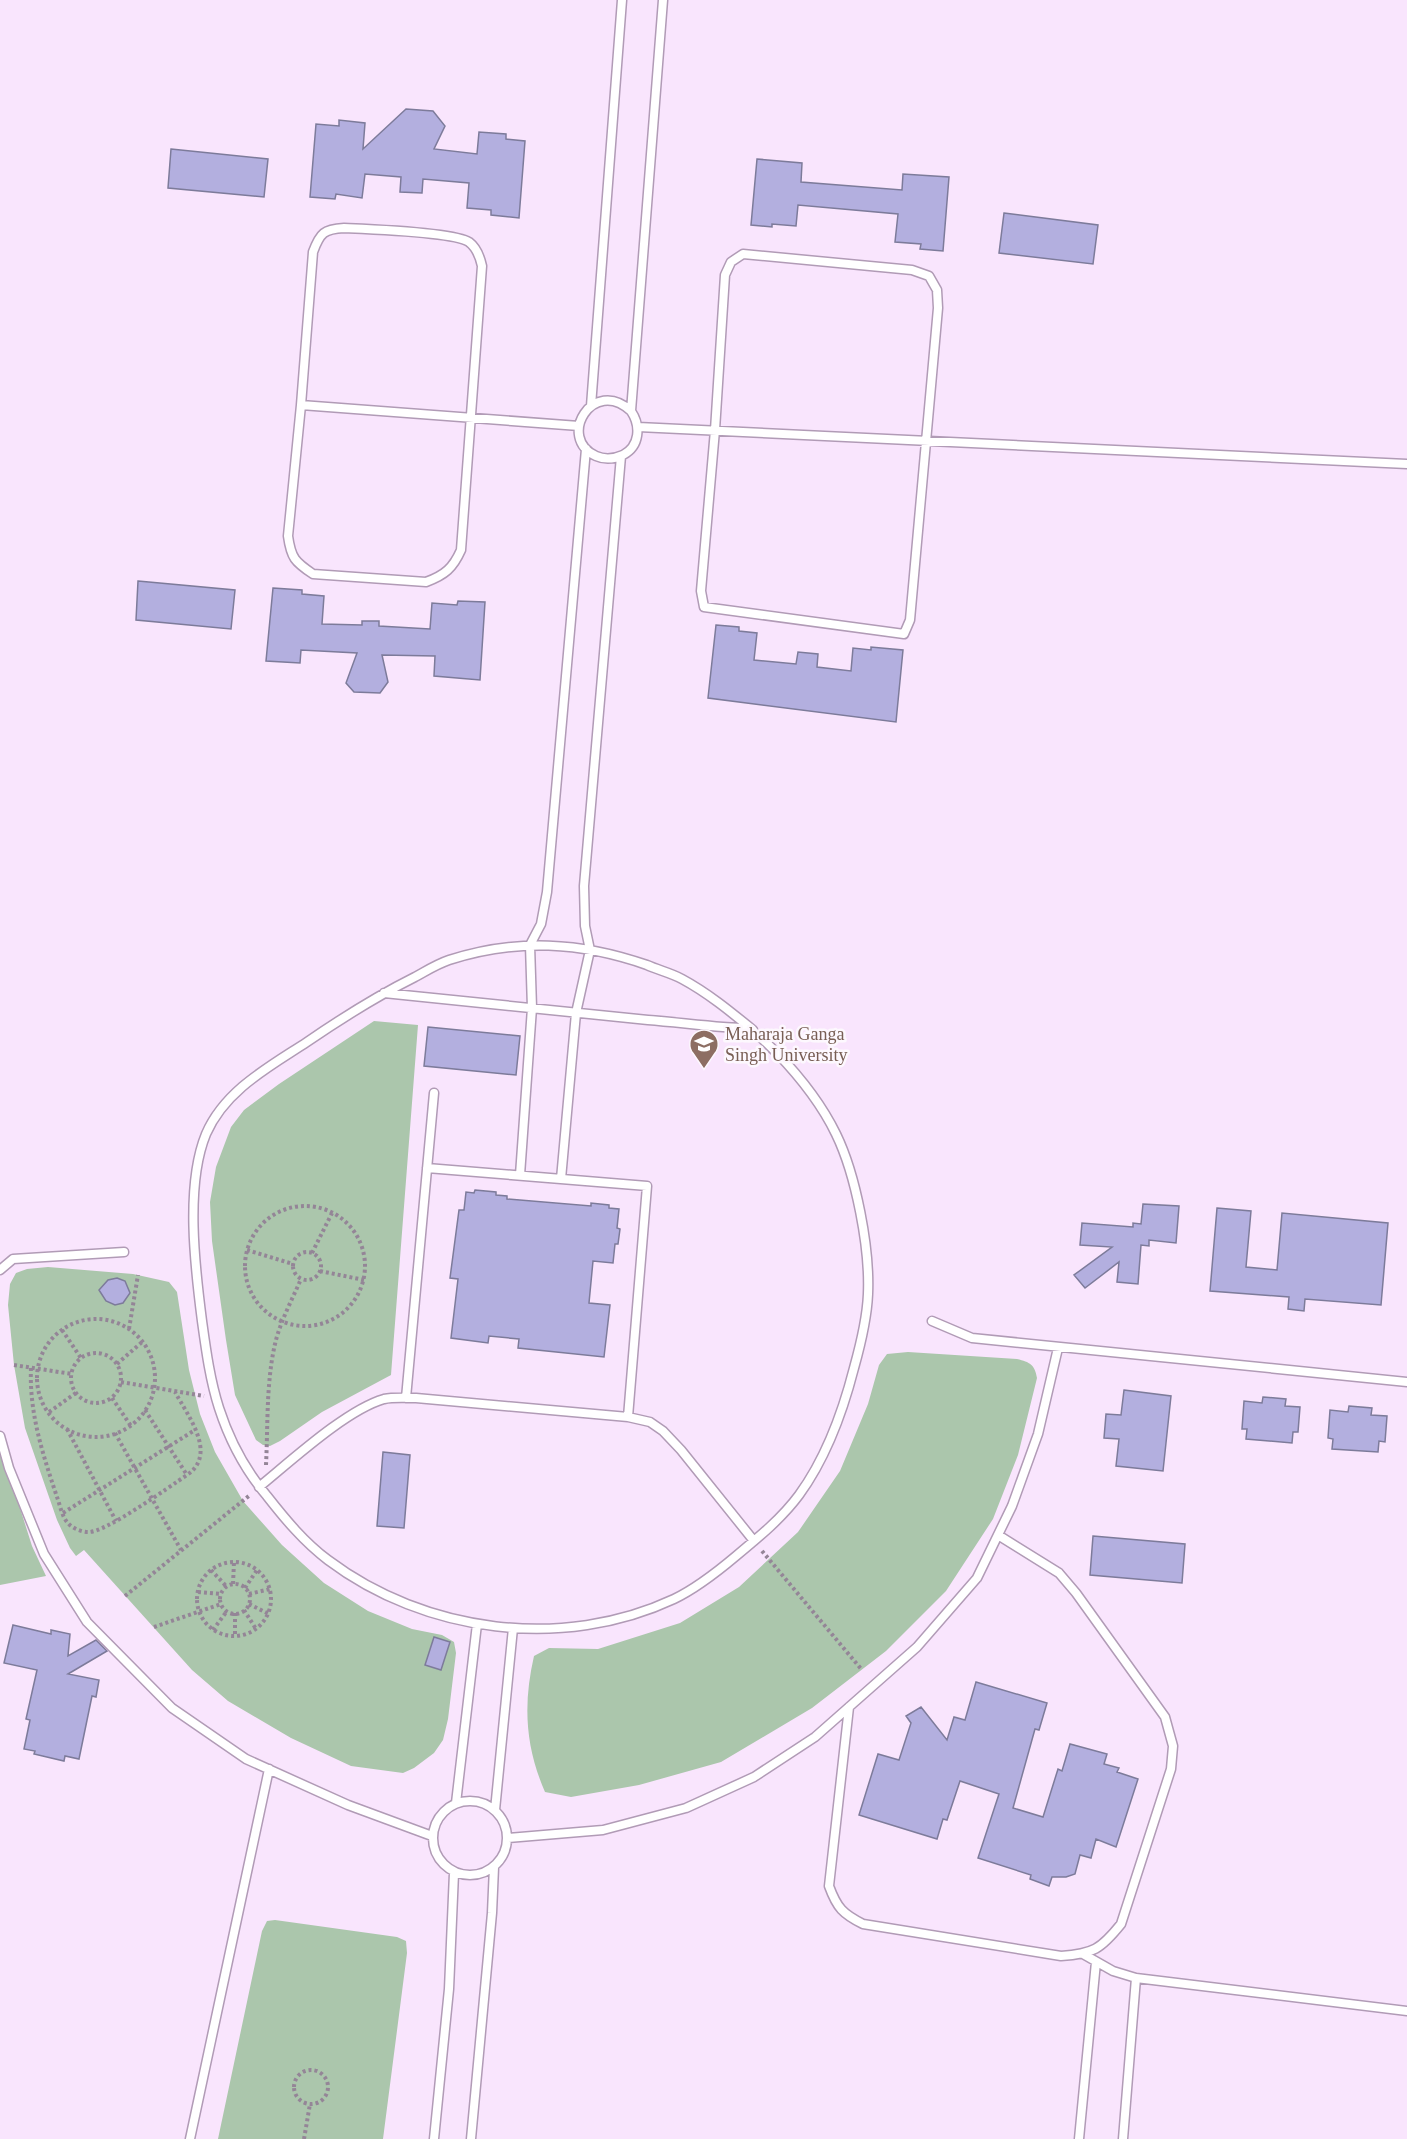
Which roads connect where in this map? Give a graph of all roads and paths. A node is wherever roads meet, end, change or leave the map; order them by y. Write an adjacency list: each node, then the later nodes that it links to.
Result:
1 (622, 0): 4 (lane)
2 (663, 0): 5 (lane)
3 (301, 405): 6 (lane); 6 (lane); 6 (lane)
4 (591, 406): 5 (lane); 7 (lane)
5 (631, 411): 8 (lane)
6 (472, 417): 7 (lane)
7 (579, 426): 11 (lane)
8 (638, 427): 9 (lane); 12 (lane)
9 (715, 430): 10 (lane); 10 (lane); 10 (lane)
10 (928, 441): 13 (lane)
11 (586, 449): 12 (lane); 14 (lane)
12 (621, 456): 15 (lane)
13 (1407, 464)
14 (530, 945): 15 (lane); 16 (lane); 17 (lane)
15 (590, 950): 18 (lane); 19 (lane)
16 (384, 993): 17 (lane); 53 (lane)
17 (532, 1008): 18 (lane); 22 (lane)
18 (576, 1012): 19 (lane); 23 (lane)
19 (753, 1030): 71 (lane)
20 (434, 1093): 21 (lane)
21 (427, 1168): 22 (lane); 52 (lane)
22 (520, 1175): 23 (lane)
23 (561, 1179): 56 (lane)
24 (332, 1213): 25 (path); 27 (path); 33 (path)
25 (247, 1250): 28 (path); 35 (path)
26 (124, 1252): 29 (lane)
27 (312, 1253): 28 (path); 30 (path)
28 (293, 1264): 32 (path)
29 (0, 1270)
30 (320, 1270): 32 (path); 33 (path)
31 (138, 1275): 36 (path)
32 (301, 1280): 35 (path)
33 (364, 1280): 35 (path)
34 (932, 1321): 39 (lane)
35 (282, 1322): 65 (path)
36 (129, 1329): 37 (path); 38 (path)
37 (62, 1330): 40 (path); 44 (path)
38 (142, 1342): 41 (path); 48 (path)
39 (1058, 1348): 47 (lane); 70 (lane)
40 (81, 1358): 41 (path); 45 (path)
41 (117, 1364): 46 (path)
42 (14, 1365): 43 (path)
43 (31, 1368): 44 (path); 68 (path)
44 (39, 1369): 45 (path); 55 (path)
45 (72, 1374): 50 (path)
46 (121, 1382): 48 (path); 51 (path)
47 (1407, 1382)
48 (155, 1388): 49 (path); 54 (path)
49 (175, 1392): 53 (path); 59 (path)
50 (76, 1393): 51 (path); 55 (path)
51 (112, 1398): 57 (path)
52 (406, 1398): 56 (lane); 65 (lane)
53 (216, 1399): 65 (lane)
54 (146, 1410): 57 (path); 62 (path)
55 (48, 1412): 58 (path)
56 (628, 1417): 71 (lane)
57 (130, 1426): 60 (path)
58 (67, 1429): 60 (path); 66 (path)
59 (195, 1430): 62 (path); 64 (path)
60 (115, 1434): 63 (path)
61 (0, 1436): 99 (lane)
62 (168, 1447): 63 (path); 64 (path)
63 (135, 1468): 66 (path); 67 (path)
64 (187, 1475): 67 (path)
65 (262, 1484): 72 (path); 91 (lane)
66 (100, 1490): 68 (path); 69 (path)
67 (152, 1498): 69 (path); 72 (path)
68 (63, 1513): 69 (path)
69 (116, 1521)
70 (998, 1535): 98 (lane); 106 (lane)
71 (754, 1541): 93 (lane); 97 (path)
72 (181, 1551): 83 (path)
73 (234, 1562): 74 (path); 75 (path); 76 (path)
74 (211, 1570): 77 (path); 80 (path)
75 (257, 1570): 78 (path); 79 (path)
76 (233, 1584): 77 (path); 78 (path)
77 (227, 1587): 81 (path)
78 (245, 1587): 82 (path)
79 (270, 1589): 82 (path); 90 (path)
80 (198, 1592): 81 (path); 88 (path)
81 (221, 1594): 84 (path)
82 (249, 1594): 85 (path)
83 (125, 1596)
84 (221, 1604): 87 (path); 88 (path)
85 (249, 1604): 86 (path); 90 (path)
86 (244, 1610): 89 (path); 94 (path)
87 (227, 1611): 89 (path); 95 (path)
88 (199, 1612): 92 (path); 95 (path)
89 (235, 1613): 96 (path)
90 (269, 1614): 94 (path)
91 (477, 1624): 93 (lane); 100 (lane)
92 (154, 1627)
93 (513, 1628): 101 (lane)
94 (256, 1629): 96 (path)
95 (213, 1630): 96 (path)
96 (235, 1636)
97 (862, 1670)
98 (849, 1707): 103 (lane); 106 (lane)
99 (269, 1769): 102 (lane); 111 (lane)
100 (456, 1803): 101 (lane); 102 (lane)
101 (495, 1810): 103 (lane)
102 (432, 1836): 105 (lane)
103 (508, 1838): 104 (lane)
104 (494, 1867): 105 (lane); 114 (lane)
105 (454, 1873): 113 (lane)
106 (1083, 1954): 107 (lane)
107 (1096, 1962): 108 (lane); 115 (lane)
108 (1136, 1978): 109 (lane); 116 (lane)
109 (1407, 2011)
110 (310, 2104): 110 (path); 112 (path)
111 (190, 2139)
112 (304, 2139)
113 (434, 2139)
114 (471, 2139)
115 (1079, 2139)
116 (1123, 2139)

